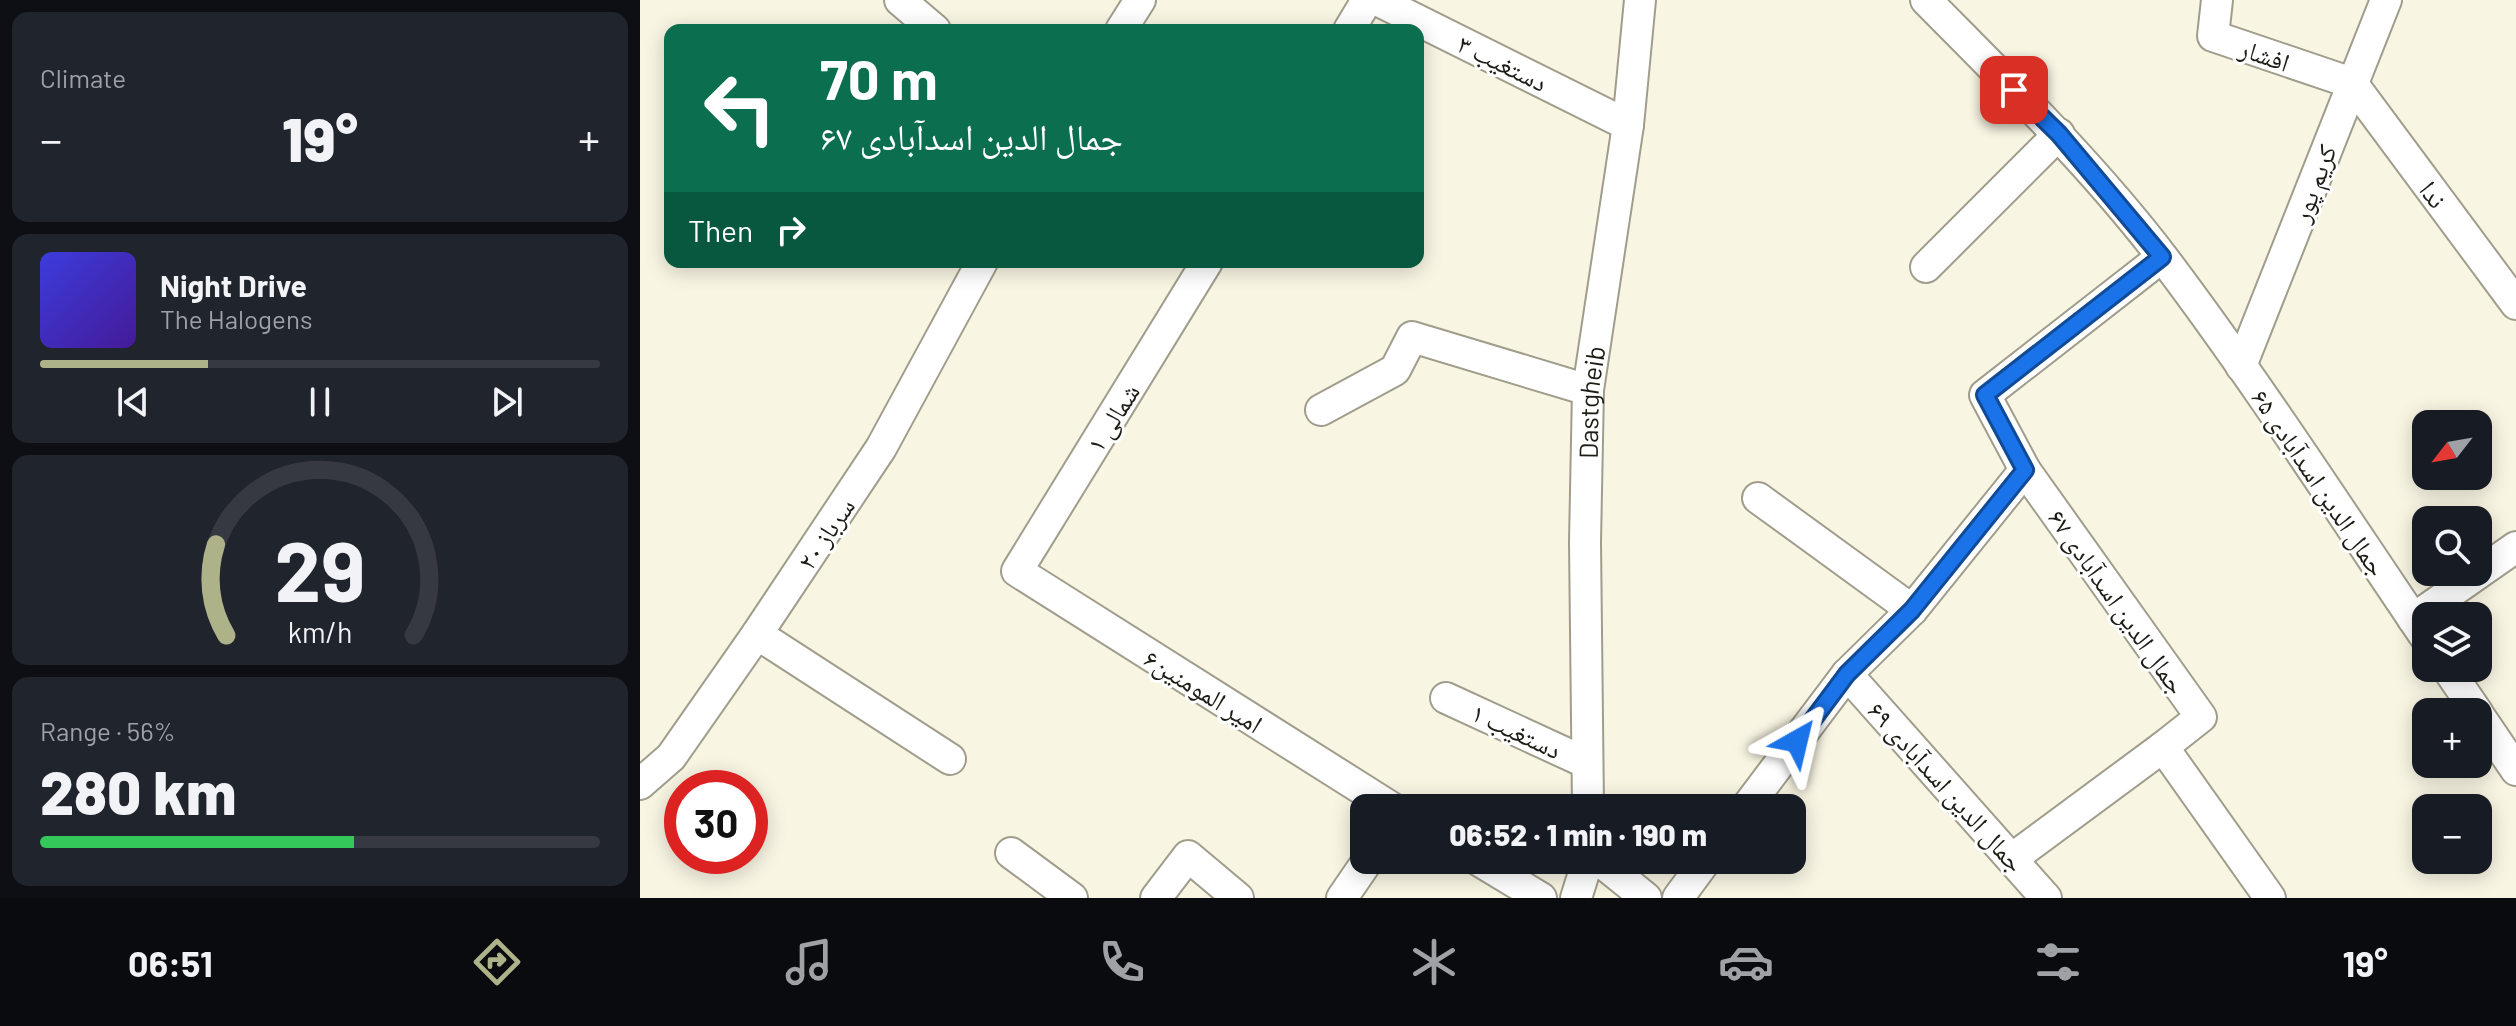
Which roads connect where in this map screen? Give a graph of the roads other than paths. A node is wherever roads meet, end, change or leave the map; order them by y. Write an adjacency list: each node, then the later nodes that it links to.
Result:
1 (900, 0): 9 (street)
2 (1140, 0): 10 (street)
3 (1367, 0): 11 (street)
4 (1377, 0): 13 (street, دستغیب ۳)
5 (1640, 0): 13 (street, Dastgheib)
6 (1926, 0): 14 (street, جمال الدین اسدآبادی ۶۵)
7 (2217, 0): 12 (street, افشار)
8 (2386, 0): 12 (street, کریم پور)
9 (928, 24)
10 (1125, 24)
11 (1353, 24)
12 (2352, 83): 19 (street, ندا); 20 (street, کریم پور)
13 (1628, 125): 21 (street, Dastgheib)
14 (2059, 134): 15 (street, جمال الدین اسدآبادی ۶۵); 16 (street)
15 (2162, 257): 20 (street, جمال الدین اسدآبادی ۶۵); 23 (street, جمال الدین اسدآبادی ۶۷)
16 (1926, 267)
17 (979, 268): 30 (street, سرباز ۲۰)
18 (1203, 268): 26 (street, شمالی ۱)
19 (2516, 304)
20 (2241, 366): 29 (street, جمال الدین اسدآبادی ۶۵)
21 (1588, 390): 22 (street); 36 (street, Dastgheib)
22 (1321, 410)
23 (2025, 470): 28 (street); 34 (street, جمال الدین اسدآبادی ۶۷)
24 (1758, 498): 28 (street)
25 (2516, 547): 27 (street)
26 (1017, 571): 39 (street, امیر المومنین۶)
27 (2451, 602)
28 (1912, 610): 31 (street)
29 (2412, 616)
30 (757, 634): 35 (street); 38 (street, سرباز ۲۰)
31 (1847, 674): 41 (street); 43 (street, جمال الدین اسدآبادی ۶۹)
32 (1446, 698): 36 (street, دستغیب ۱)
33 (2492, 735): 37 (street)
34 (2163, 747): 43 (street); 58 (street)
35 (950, 759)
36 (1587, 763): 40 (street, Dastgheib)
37 (2516, 770)
38 (640, 784)
39 (1370, 794)
40 (1588, 794)
41 (1757, 794)
42 (1011, 853): 49 (street)
43 (2013, 858): 57 (street, جمال الدین اسدآبادی ۶۹)
44 (1358, 874): 52 (street)
45 (1501, 874): 53 (street)
46 (1584, 874): 54 (street)
47 (1616, 874): 55 (street)
48 (1696, 874): 56 (street)
49 (1072, 898)
50 (1156, 898): 51 (street)
51 (1238, 898)
52 (1342, 898)
53 (1541, 898)
54 (1576, 898)
55 (1646, 898)
56 (1678, 898)
57 (2046, 898)
58 (2270, 898)

